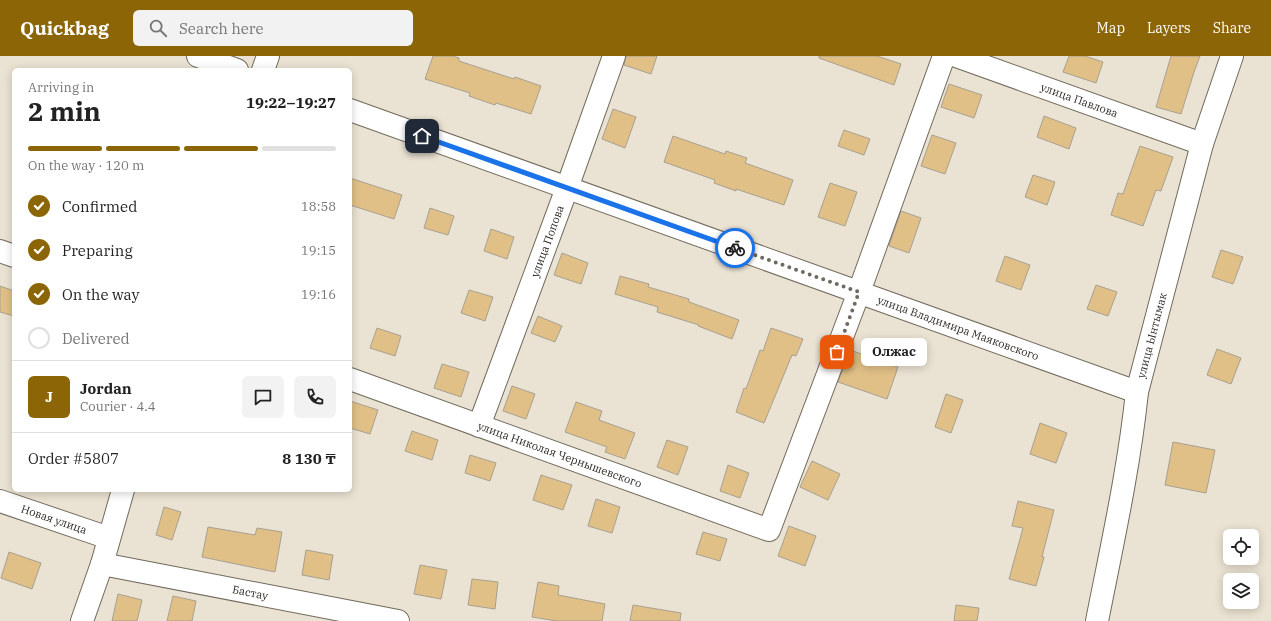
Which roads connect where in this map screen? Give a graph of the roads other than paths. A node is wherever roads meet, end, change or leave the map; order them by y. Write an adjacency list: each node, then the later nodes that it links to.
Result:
1 (198, 56): 7 (street)
2 (268, 56): 8 (street)
3 (614, 56): 11 (street, улица Попова)
4 (944, 56): 14 (street)
5 (956, 56): 10 (street, улица Павлова)
6 (1232, 56): 10 (street, улица Ынтымак)
7 (231, 68)
8 (264, 68)
9 (352, 111): 11 (street, улица Владимира Маяковского)
10 (1202, 144): 16 (street, улица Ынтымак)
11 (567, 188): 14 (street, улица Владимира Маяковского); 17 (street, улица Попова)
12 (0, 251): 13 (street)
13 (12, 255)
14 (859, 292): 16 (street, улица Владимира Маяковского); 17 (street, улица Николая Чернышевского)
15 (352, 380): 17 (street, улица Николая Чернышевского)
16 (1137, 392): 24 (street, улица Ынтымак)
17 (479, 426)
18 (122, 492): 20 (street)
19 (0, 501): 20 (street, Новая улица)
20 (109, 538): 21 (street)
21 (102, 564): 22 (street); 23 (street, Бастау)
22 (82, 621)
23 (398, 621)
24 (1097, 621)

